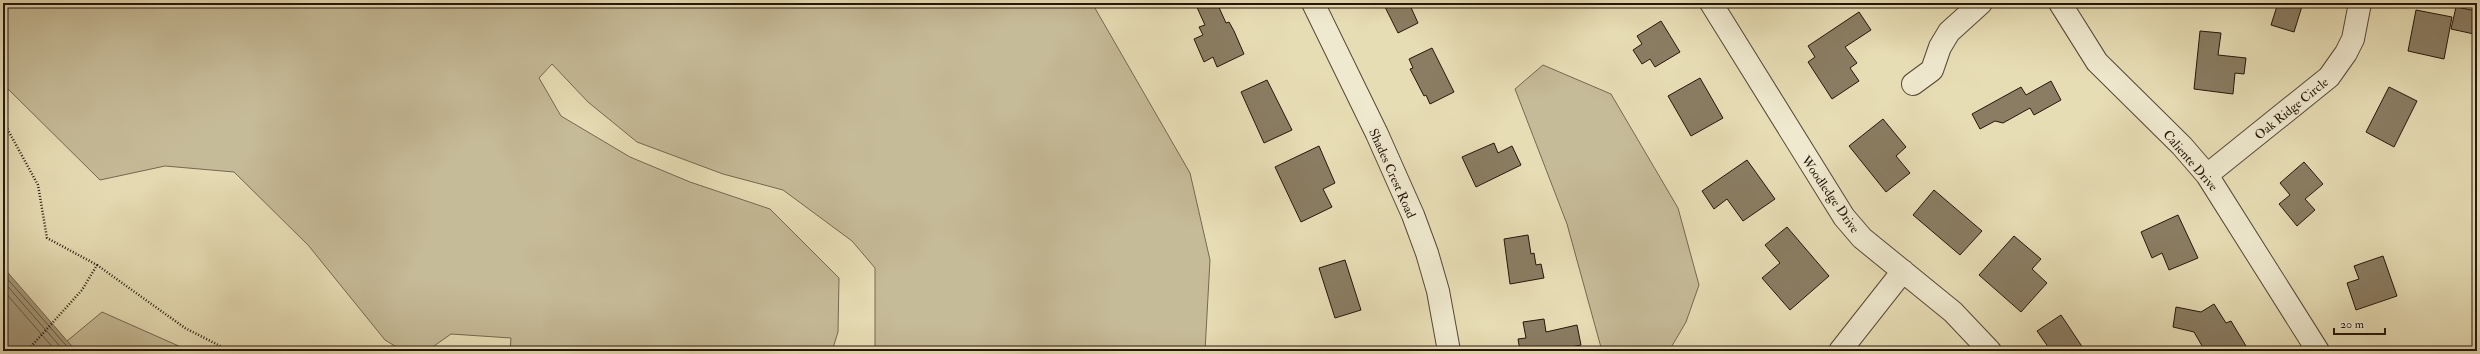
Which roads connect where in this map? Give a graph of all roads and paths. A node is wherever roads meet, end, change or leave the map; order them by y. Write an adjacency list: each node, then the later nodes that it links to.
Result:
1 (1313, 3): 13 (street, Shades Crest Road)
2 (1710, 3): 10 (street, Woodledge Drive)
3 (1981, 3): 6 (street)
4 (2060, 3): 8 (street, Caliente Drive)
5 (2360, 3): 8 (street, Oak Ridge Circle)
6 (1913, 84)
7 (3, 121): 9 (path)
8 (2207, 175): 16 (street, Caliente Drive)
9 (97, 265): 11 (path); 12 (path)
10 (1903, 271): 14 (street); 15 (street, Woodledge Drive)
11 (27, 351)
12 (230, 351)
13 (1449, 351)
14 (1840, 351)
15 (1990, 351)
16 (2318, 351)

